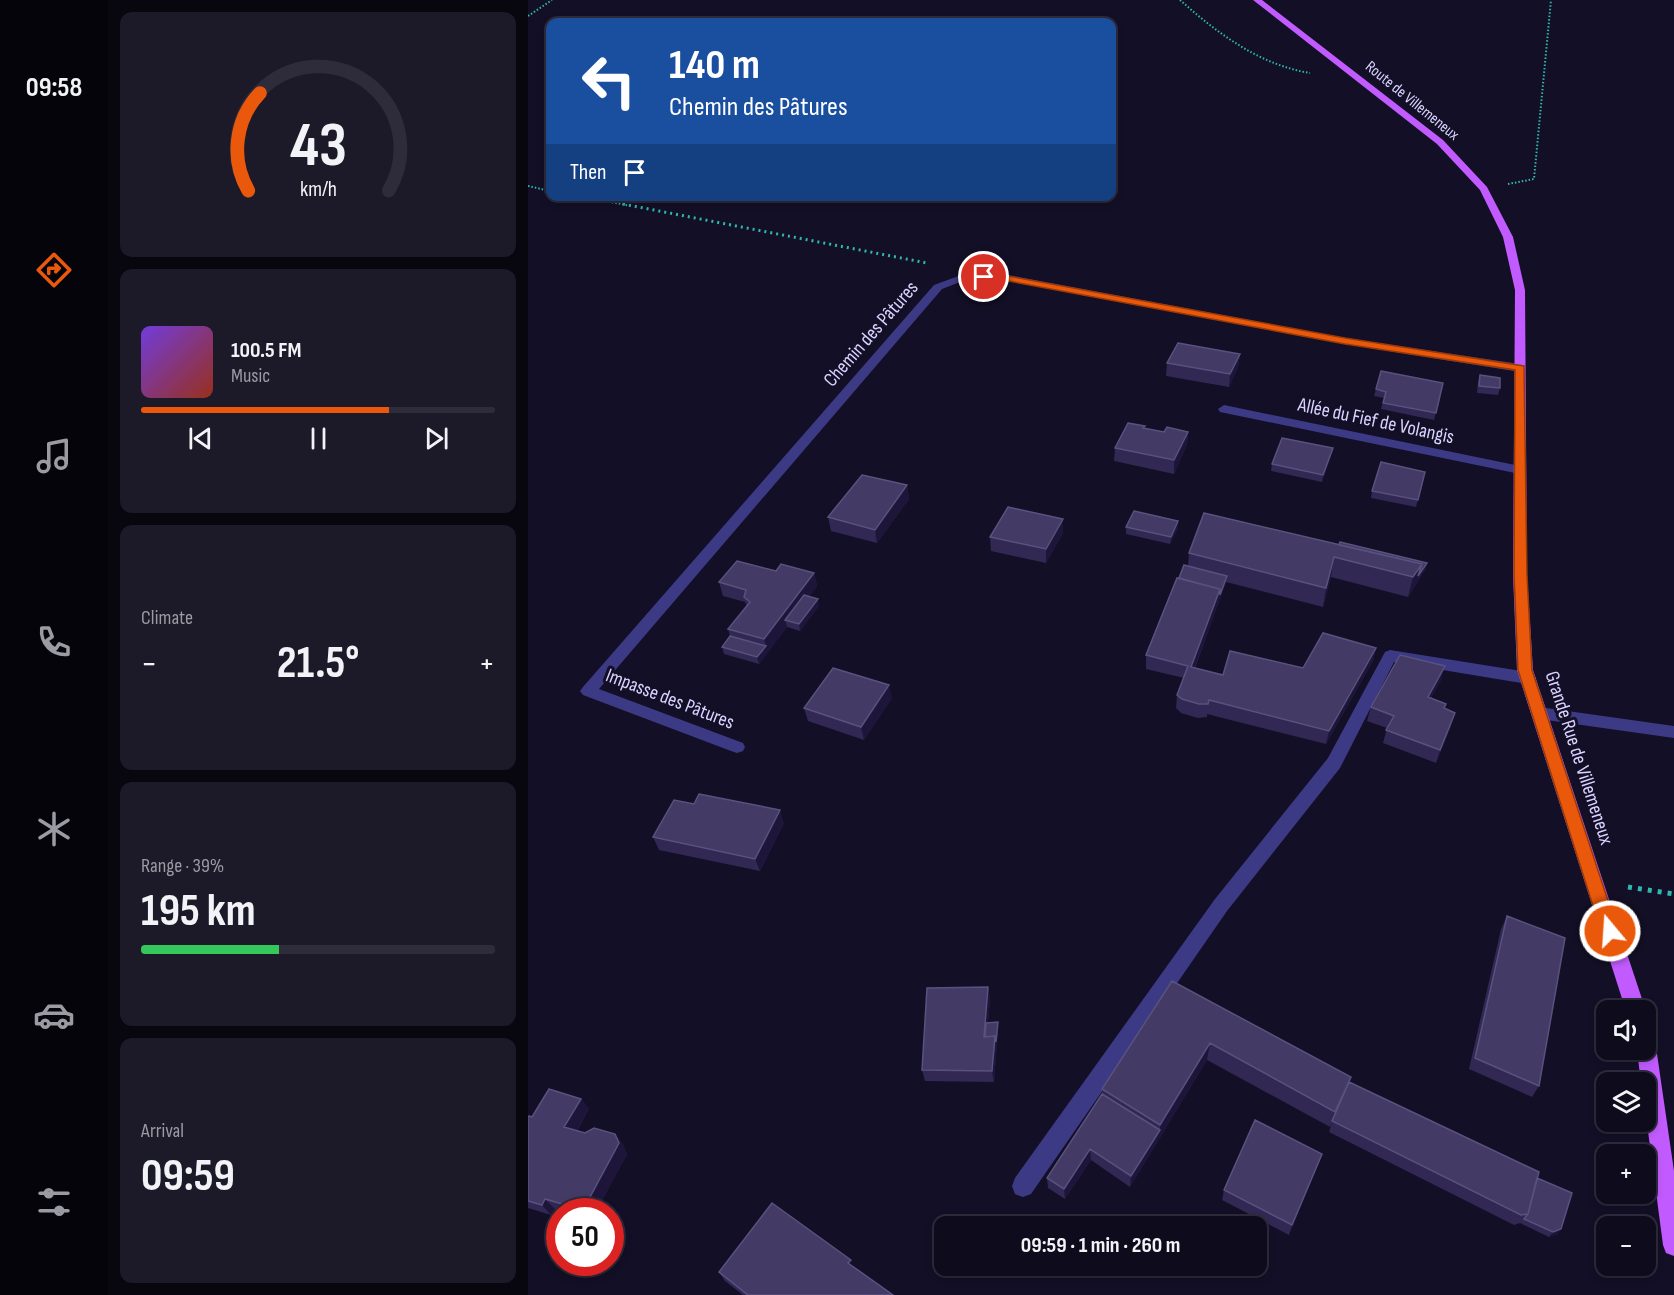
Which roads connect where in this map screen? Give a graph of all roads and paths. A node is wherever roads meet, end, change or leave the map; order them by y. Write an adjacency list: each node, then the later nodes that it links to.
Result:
1 (552, 0): 5 (path)
2 (1180, 0): 6 (path)
3 (1257, 0): 6 (main road, Route de Villemeneux)
4 (1551, 0): 8 (path)
5 (528, 16)
6 (1350, 72): 8 (main road, Route de Villemeneux)
7 (528, 186): 9 (path)
8 (1484, 189): 12 (main road, Route de Villemeneux)
9 (546, 190)
10 (607, 201): 11 (path)
11 (964, 277): 12 (street, Chemin des Pâtures); 16 (street, Chemin des Pâtures)
12 (1520, 366): 14 (main road, Grande Rue de Villemeneux)
13 (1224, 409): 14 (street, Allée du Fief de Volangis)
14 (1520, 470): 15 (main road, Grande Rue de Villemeneux)
15 (1528, 678): 17 (main road, Grande Rue de Villemeneux); 24 (street)
16 (588, 691): 19 (street, Impasse des Pâtures)
17 (1539, 713): 18 (street); 20 (main road, Grande Rue de Villemeneux)
18 (1674, 732)
19 (737, 747)
20 (1594, 882): 21 (path); 22 (main road, Grande Rue de Villemeneux)
21 (1674, 894)
22 (1632, 1000)
23 (1648, 1060): 25 (main road)
24 (1023, 1186)
25 (1674, 1245)

